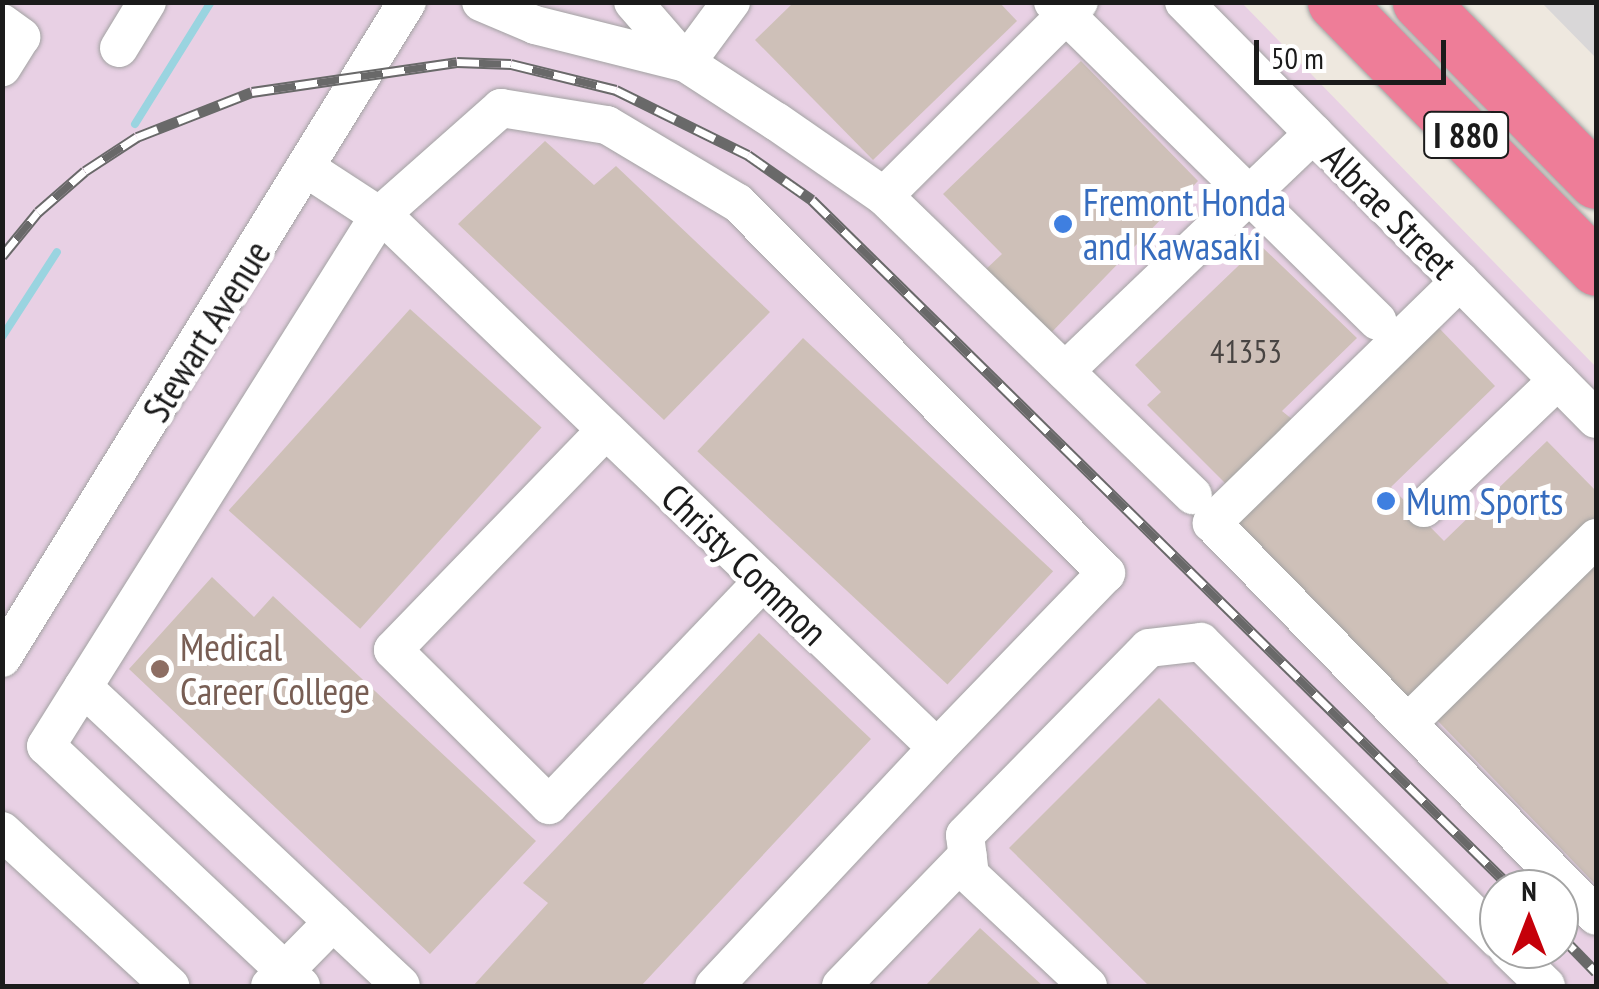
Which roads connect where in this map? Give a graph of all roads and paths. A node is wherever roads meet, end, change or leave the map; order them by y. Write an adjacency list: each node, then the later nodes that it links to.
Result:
1 (147, 2): 12 (street)
2 (407, 2): 17 (street, Stewart Avenue)
3 (634, 2): 13 (street)
4 (732, 2): 13 (street)
5 (1184, 2): 15 (street, Albrae Street)
6 (1335, 2): 22 (highway, I 880)
7 (1420, 2): 18 (highway, I 880)
8 (1460, 2): 16 (highway, I 880)
9 (499, 6): 13 (street)
10 (1066, 7): 19 (street); 20 (street)
11 (2, 24): 14 (street)
12 (119, 48)
13 (686, 64): 20 (street)
14 (2, 67)
15 (1314, 134): 19 (street); 23 (street, Albrae Street)
16 (1596, 140)
17 (306, 168): 21 (street, Christy Common); 33 (street, Stewart Avenue)
18 (1596, 181)
19 (1247, 194): 24 (street); 25 (street)
20 (884, 196): 25 (street)
21 (378, 216): 28 (street, Christy Common); 34 (street); 36 (street)
22 (1596, 268)
23 (1460, 281): 26 (street, Albrae Street); 35 (street)
24 (1378, 321)
25 (1065, 372): 29 (street)
26 (1558, 380): 27 (street, Albrae Street); 30 (street)
27 (1596, 419)
28 (606, 430): 32 (street, Christy Common); 32 (street)
29 (1193, 495)
30 (1424, 508)
31 (1596, 538): 35 (street)
32 (763, 582): 36 (street, Christy Common)
33 (2, 658)
34 (83, 687): 41 (street); 42 (street)
35 (1408, 723): 39 (street)
36 (936, 748): 45 (street)
37 (2, 831): 43 (street)
38 (968, 856): 40 (street); 46 (street); 47 (street)
39 (1596, 916)
40 (1479, 920)
41 (333, 922): 42 (street); 44 (street)
42 (285, 982)
43 (170, 986)
44 (400, 986)
45 (714, 986)
46 (841, 986)
47 (1088, 986)

